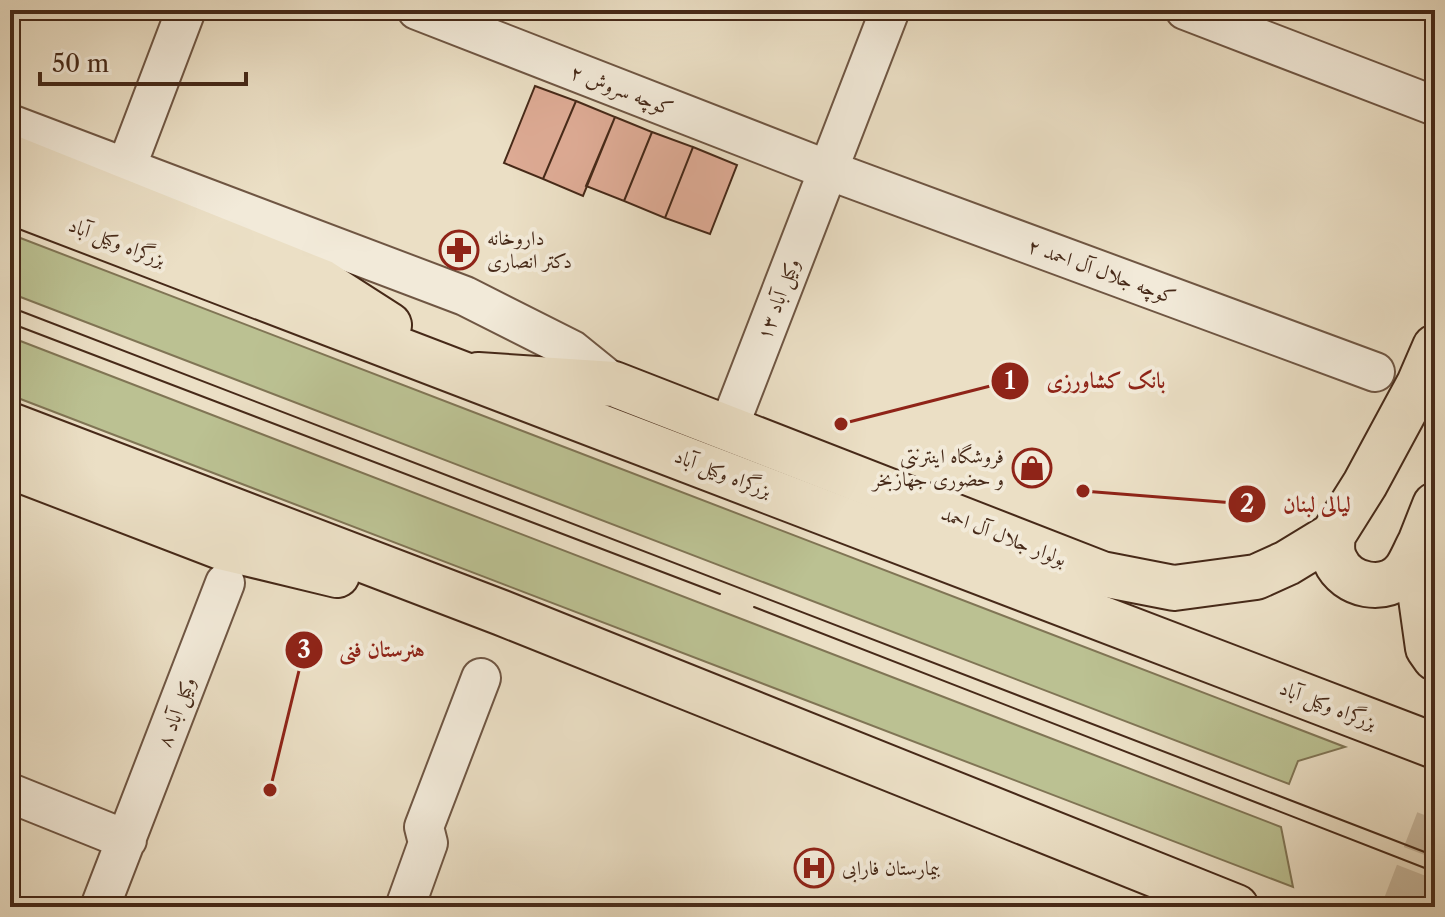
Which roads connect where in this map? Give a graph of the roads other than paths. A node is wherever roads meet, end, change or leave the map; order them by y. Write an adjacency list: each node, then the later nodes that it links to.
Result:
1 (186, 10): 8 (street)
2 (417, 10): 9 (street, کوچه سروش ۲)
3 (890, 10): 9 (street, ۱۳ وکیل آباد)
4 (1185, 10): 5 (street)
5 (1435, 106)
6 (10, 124): 8 (street)
7 (10, 157): 13 (main road)
8 (126, 168): 14 (street)
9 (828, 170): 12 (street, کوچه جلال آل احمد ۲); 16 (street, ۱۳ وکیل آباد)
10 (10, 201): 13 (main road, بزرگراه وکیل آباد)
11 (1435, 347): 19 (main road, بولوار جلال آل احمد)
12 (1375, 372)
13 (469, 375): 14 (main road, بولوار جلال آل احمد); 24 (main road, بزرگراه وکیل آباد)
14 (614, 384): 16 (main road, بولوار جلال آل احمد)
15 (10, 425): 21 (main road)
16 (728, 429): 19 (main road, بولوار جلال آل احمد)
17 (10, 466): 21 (main road)
18 (1428, 524): 19 (main road); 22 (main road)
19 (1333, 535)
20 (225, 583): 26 (street, ۸ وکیل آباد)
21 (502, 613): 27 (main road)
22 (1435, 658)
23 (481, 678): 29 (street)
24 (1435, 746)
25 (10, 793): 26 (street)
26 (127, 840): 28 (street, ۸ وکیل آباد)
27 (1097, 852): 30 (street); 31 (main road)
28 (100, 907)
29 (405, 907)
30 (1183, 907)
31 (1236, 907)

